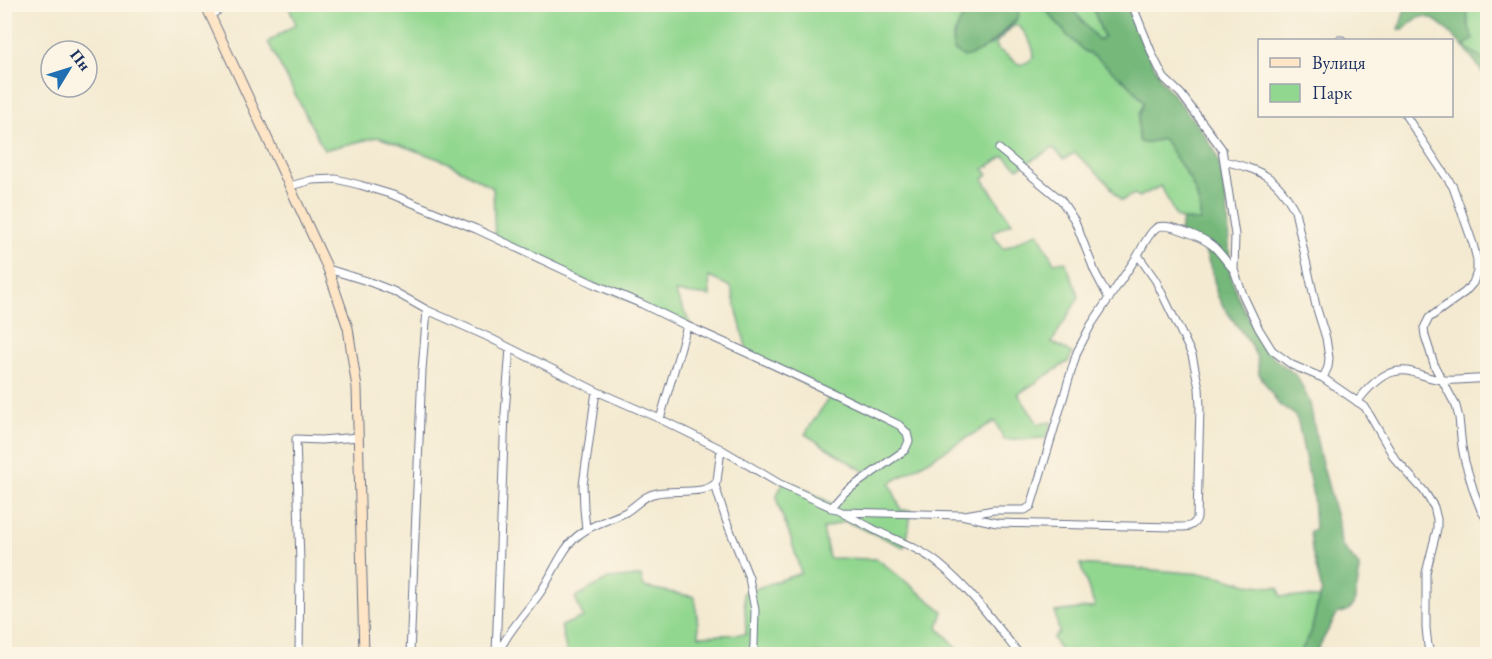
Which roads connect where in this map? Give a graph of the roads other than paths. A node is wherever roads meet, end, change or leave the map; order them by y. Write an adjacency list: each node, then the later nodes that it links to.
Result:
1 (206, 4): 4 (main road)
2 (228, 4): 4 (street)
3 (1132, 4): 7 (street)
4 (211, 15): 8 (main road)
5 (1407, 117): 18 (street)
6 (999, 149): 12 (street)
7 (1224, 161): 11 (street); 16 (street)
8 (290, 186): 10 (main road); 14 (street)
9 (1138, 255): 11 (street); 12 (street); 27 (street)
10 (328, 269): 13 (street); 22 (main road)
11 (1234, 270): 16 (street)
12 (1109, 299): 27 (street)
13 (427, 310): 15 (street); 33 (street)
14 (687, 326): 21 (street); 25 (street)
15 (510, 348): 19 (street); 34 (street)
16 (1323, 378): 20 (street)
17 (1488, 379): 18 (street)
18 (1442, 380): 20 (street); 28 (street)
19 (596, 391): 21 (street); 29 (street)
20 (1357, 402): 37 (street)
21 (660, 419): 23 (street)
22 (359, 437): 30 (main road); 31 (street)
23 (722, 449): 24 (street); 25 (street)
24 (715, 485): 29 (street); 35 (street)
25 (831, 508): 26 (street)
26 (842, 512): 27 (street); 36 (street)
27 (961, 515)
28 (1488, 522)
29 (586, 529): 34 (street)
30 (364, 653): 32 (street)
31 (299, 654)
32 (394, 654)
33 (410, 654)
34 (496, 654)
35 (753, 654)
36 (1018, 654)
37 (1431, 654)

